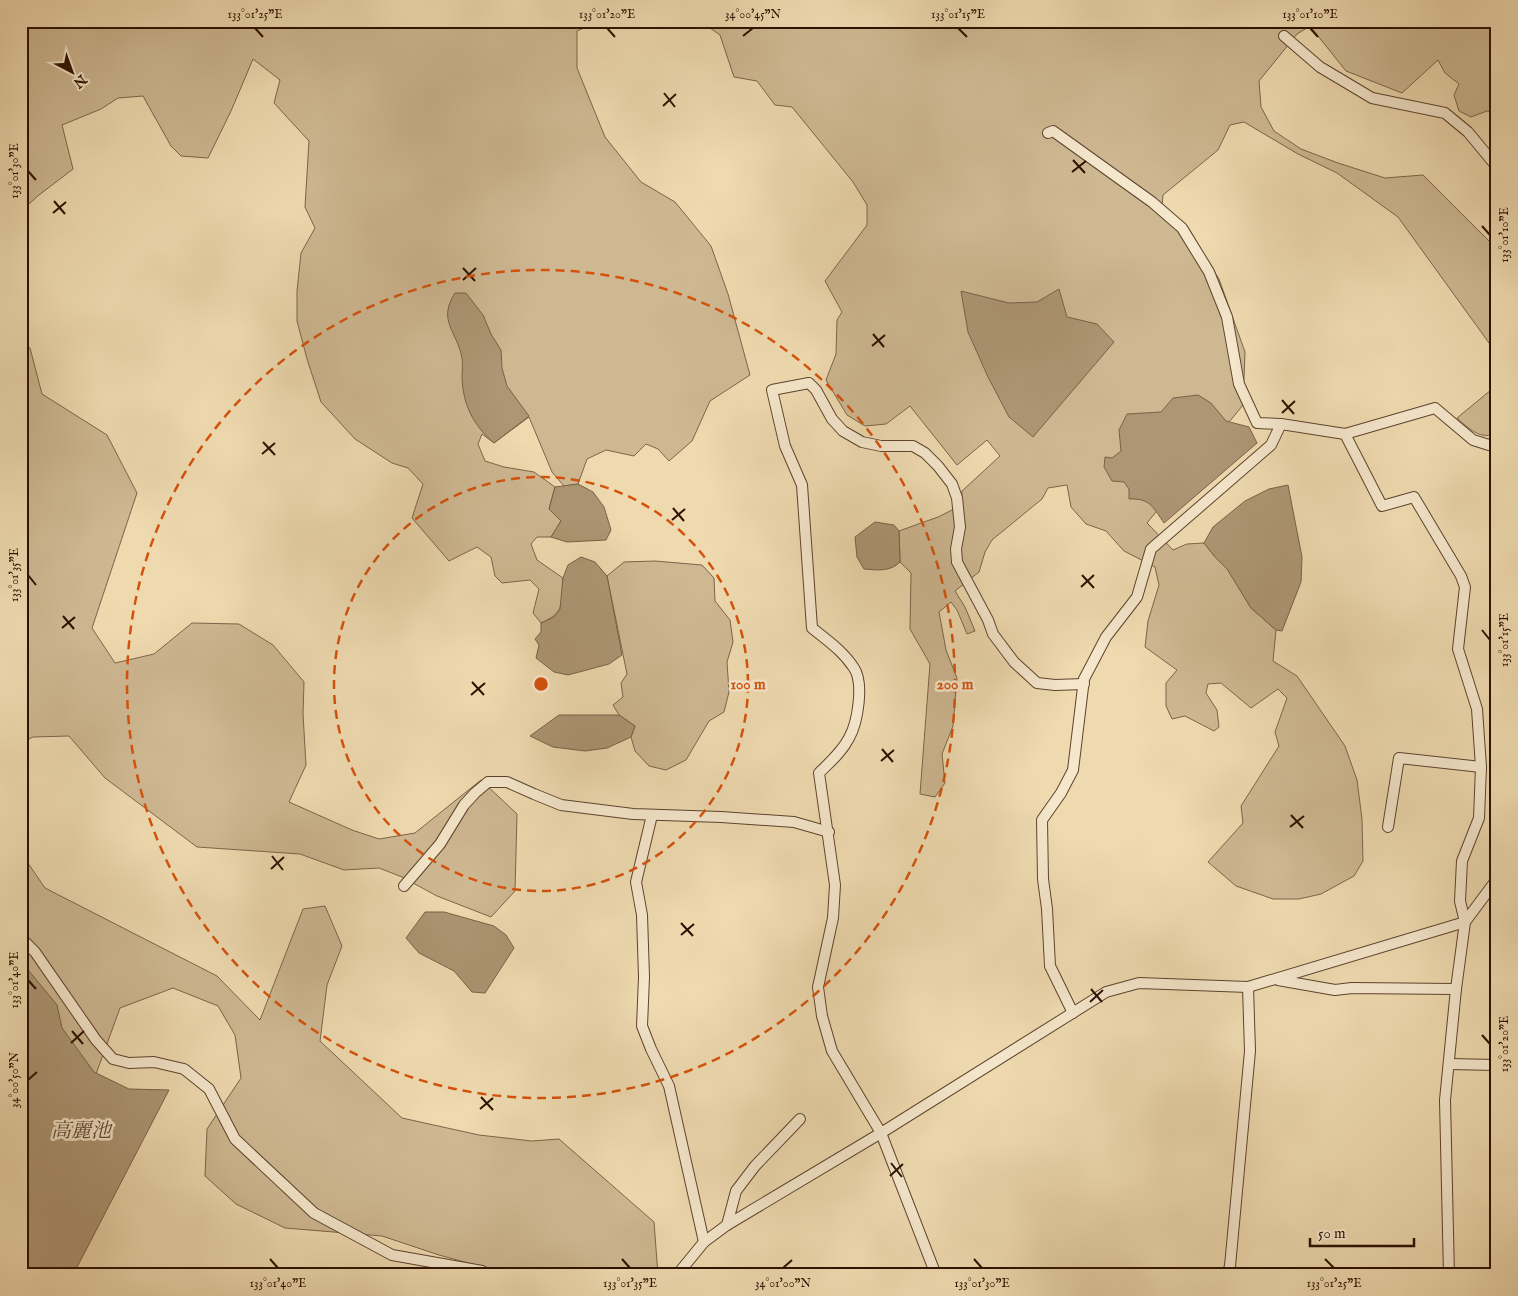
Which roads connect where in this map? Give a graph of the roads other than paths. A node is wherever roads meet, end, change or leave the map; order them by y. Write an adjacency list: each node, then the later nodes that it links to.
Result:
1 (1284, 36): 3 (street)
2 (1048, 133): 4 (street)
3 (1497, 167)
4 (1281, 424): 5 (street); 7 (street)
5 (1345, 434): 6 (street); 8 (street)
6 (1497, 442)
7 (1084, 684): 11 (street); 19 (street)
8 (1481, 767): 10 (street); 14 (street)
9 (652, 815): 11 (street); 13 (street); 25 (street)
10 (1388, 827)
11 (829, 832): 23 (street)
12 (1497, 879): 14 (street)
13 (404, 886)
14 (1465, 922): 16 (street); 18 (street)
15 (21, 938): 26 (street)
16 (1276, 979): 17 (street); 18 (street)
17 (1248, 988): 19 (street); 29 (street)
18 (1456, 989): 20 (street)
19 (1073, 1012): 23 (street)
20 (1449, 1064): 21 (street); 30 (street)
21 (1497, 1065)
22 (800, 1119): 24 (street)
23 (881, 1134): 24 (street); 28 (street)
24 (727, 1225): 25 (street)
25 (704, 1242): 27 (street)
26 (490, 1275)
27 (677, 1275)
28 (936, 1275)
29 (1227, 1275)
30 (1449, 1275)

